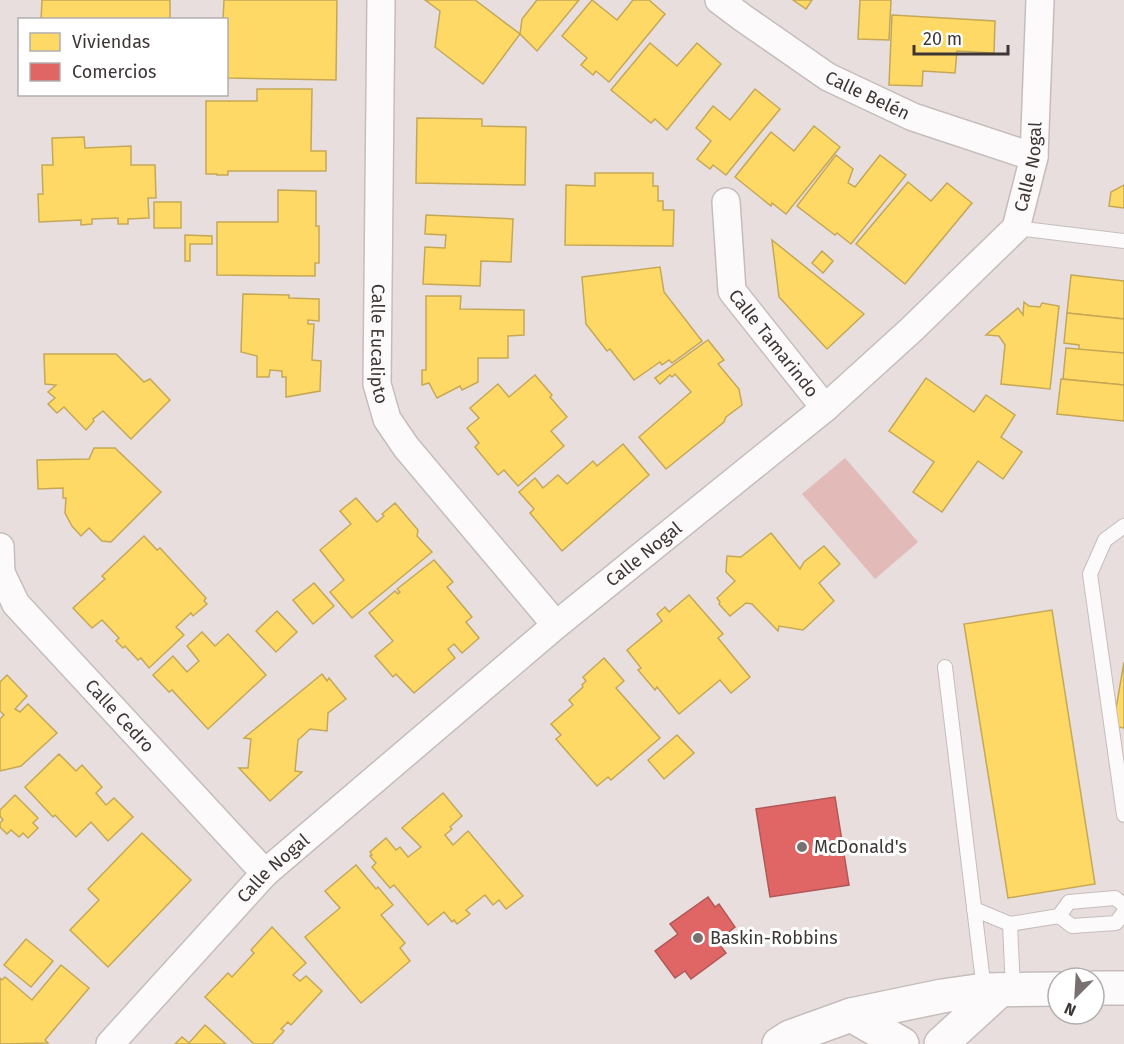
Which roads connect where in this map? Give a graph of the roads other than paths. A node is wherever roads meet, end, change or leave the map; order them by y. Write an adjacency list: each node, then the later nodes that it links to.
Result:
1 (381, 0): 11 (street, Calle Eucalipto)
2 (719, 0): 4 (street, Calle Belén)
3 (1040, 0): 4 (street, Calle Nogal)
4 (1034, 157): 6 (street, Calle Nogal)
5 (726, 202): 8 (street, Calle Tamarindo)
6 (1016, 228): 7 (lane); 8 (street, Calle Nogal)
7 (1124, 241)
8 (825, 408): 11 (street, Calle Nogal)
9 (1124, 526): 13 (lane)
10 (0, 547): 15 (street, Calle Cedro)
11 (556, 625): 15 (street, Calle Nogal)
12 (945, 667): 17 (lane)
13 (1123, 796): 14 (lane)
14 (1124, 814)
15 (265, 873): 26 (street, Calle Nogal)
16 (1124, 905): 19 (lane)
17 (975, 909): 20 (lane); 24 (lane)
18 (1124, 912): 19 (lane)
19 (1059, 916): 20 (lane)
20 (1010, 924): 24 (lane)
21 (1106, 988): 22 (street)
22 (1124, 988)
23 (1046, 989): 24 (street)
24 (999, 990): 25 (street); 29 (street)
25 (850, 1015): 27 (street); 28 (street)
26 (110, 1044)
27 (779, 1044)
28 (902, 1044)
29 (941, 1044)

